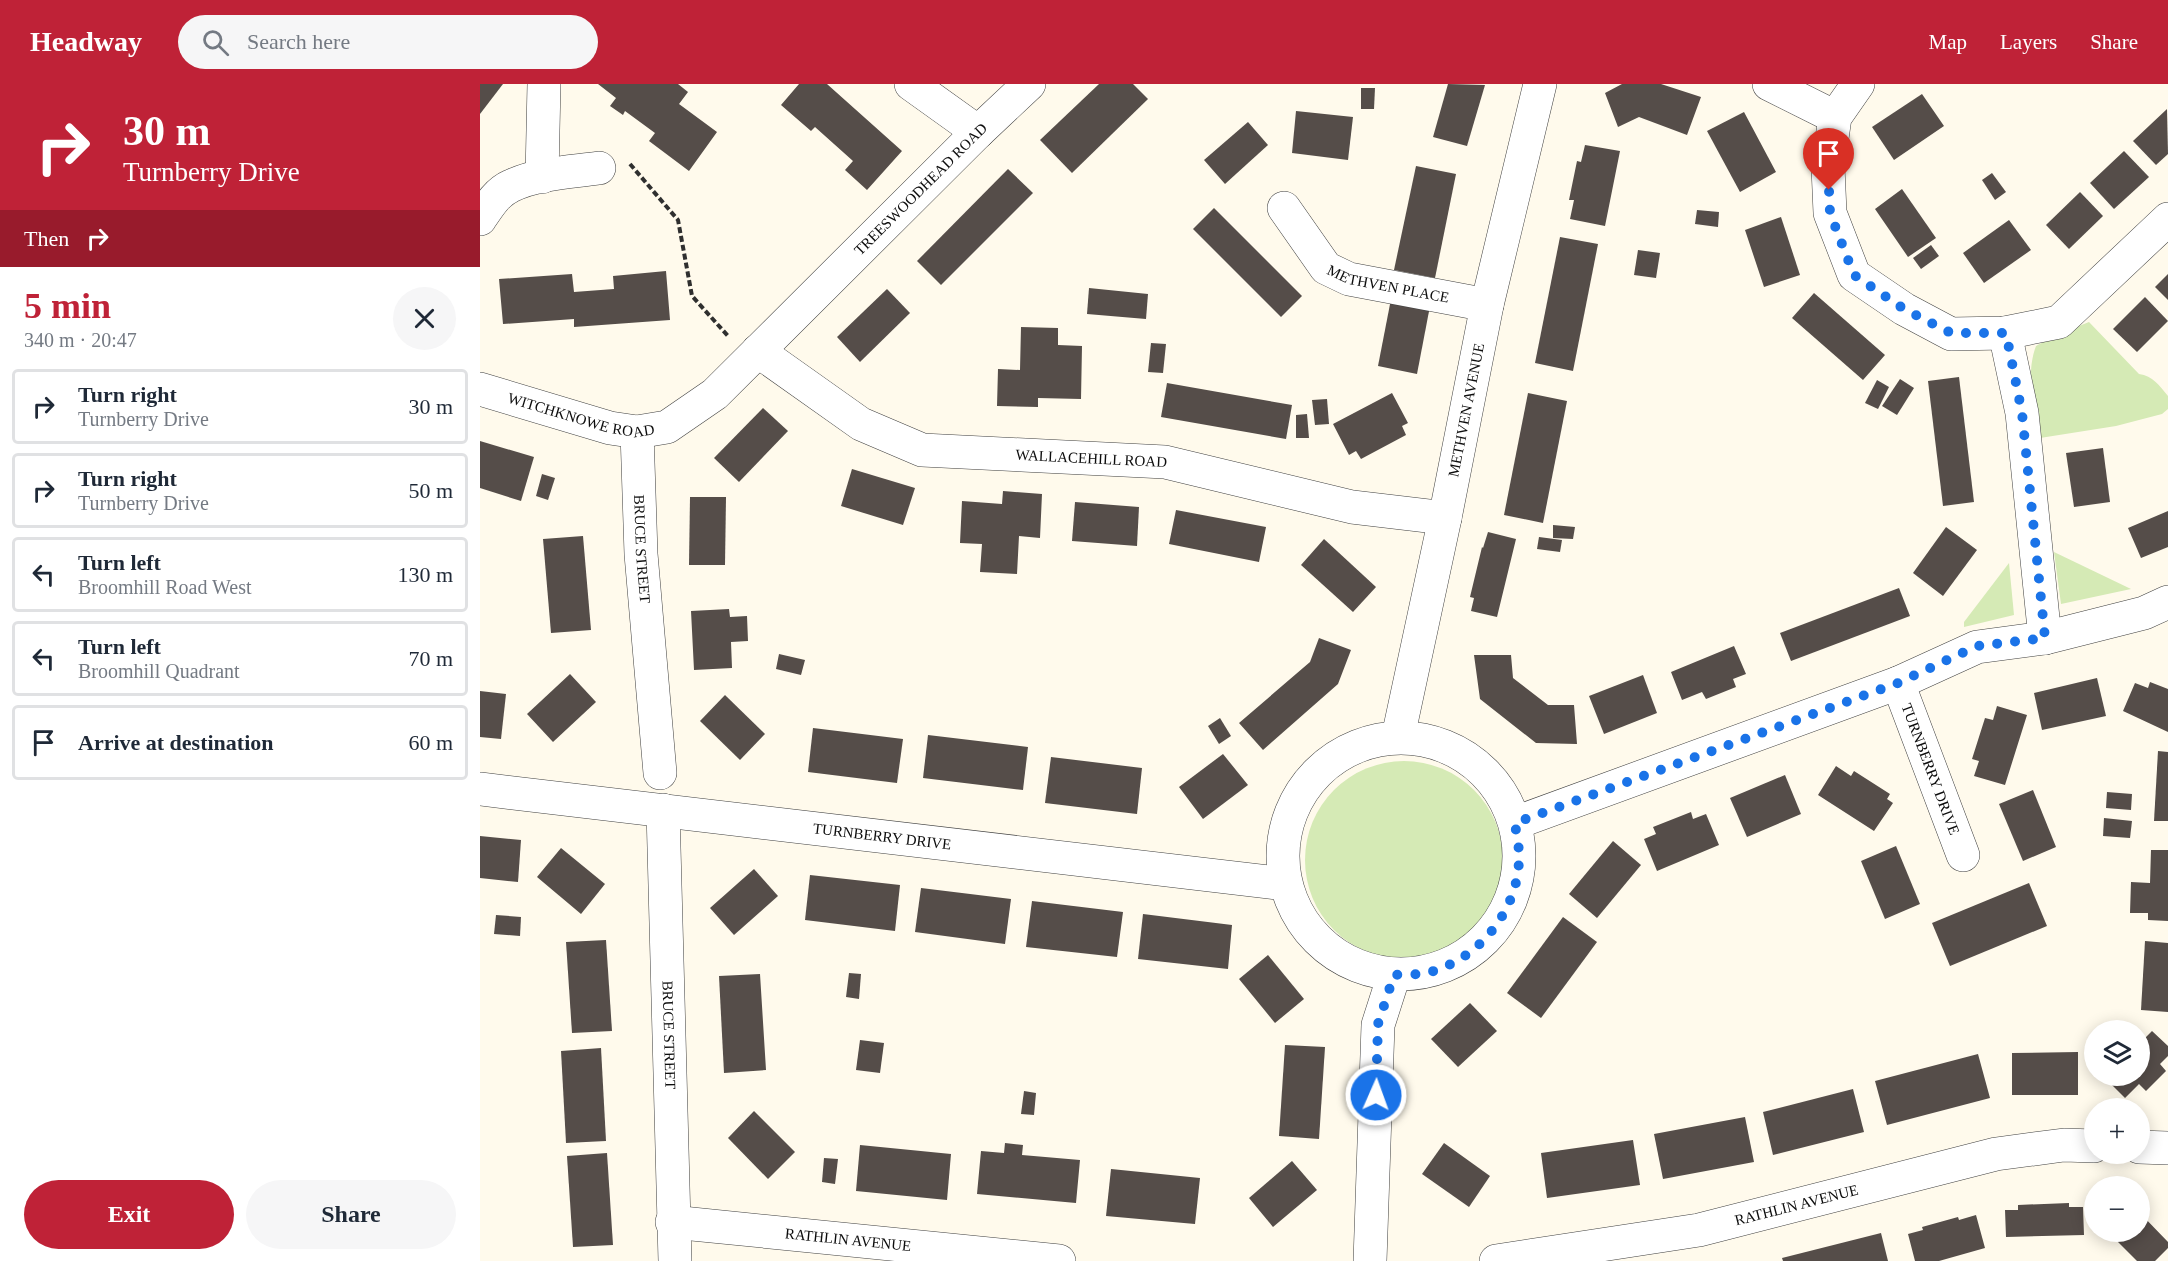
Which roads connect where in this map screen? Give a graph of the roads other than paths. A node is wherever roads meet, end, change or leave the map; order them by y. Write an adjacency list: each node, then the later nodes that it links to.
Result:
1 (544, 84): 10 (street)
2 (911, 84): 8 (street)
3 (1029, 84): 8 (street, TREESWOODHEAD ROAD)
4 (1540, 84): 15 (street, METHVEN AVENUE)
5 (1769, 84): 7 (street)
6 (1858, 84): 7 (street)
7 (1835, 117): 16 (street)
8 (978, 132): 14 (street, TREESWOODHEAD ROAD)
9 (599, 168): 10 (street)
10 (542, 177): 12 (street)
11 (1284, 208): 15 (street, METHVEN PLACE)
12 (480, 219)
13 (2168, 219): 16 (street)
14 (814, 296): 17 (street, WITCHKNOWE ROAD)
15 (1486, 305): 20 (street, METHVEN AVENUE)
16 (2006, 333): 22 (street)
17 (754, 355): 19 (street, WITCHKNOWE ROAD); 20 (street, WALLACEHILL ROAD)
18 (480, 389): 19 (street, WITCHKNOWE ROAD)
19 (637, 432): 25 (street, BRUCE STREET)
20 (1445, 518): 24 (street, METHVEN AVENUE)
21 (2168, 602): 22 (street, TURNBERRY DRIVE)
22 (2045, 638): 23 (street, TURNBERRY DRIVE)
23 (1898, 683): 28 (street, TURNBERRY DRIVE); 29 (street, TURNBERRY DRIVE)
24 (1398, 736): 28 (street); 30 (street)
25 (660, 773)
26 (480, 789): 27 (street, TURNBERRY DRIVE)
27 (663, 810): 30 (street, TURNBERRY DRIVE); 35 (street, BRUCE STREET)
28 (1515, 823): 31 (street)
29 (1963, 855)
30 (1285, 884): 31 (street)
31 (1394, 975): 38 (street)
32 (2084, 1146): 39 (street, RATHLIN AVENUE)
33 (2150, 1147): 34 (street)
34 (2168, 1148)
35 (672, 1222): 36 (street, BRUCE STREET); 37 (street, RATHLIN AVENUE)
36 (675, 1261)
37 (1059, 1261)
38 (1370, 1261)
39 (1496, 1261)

